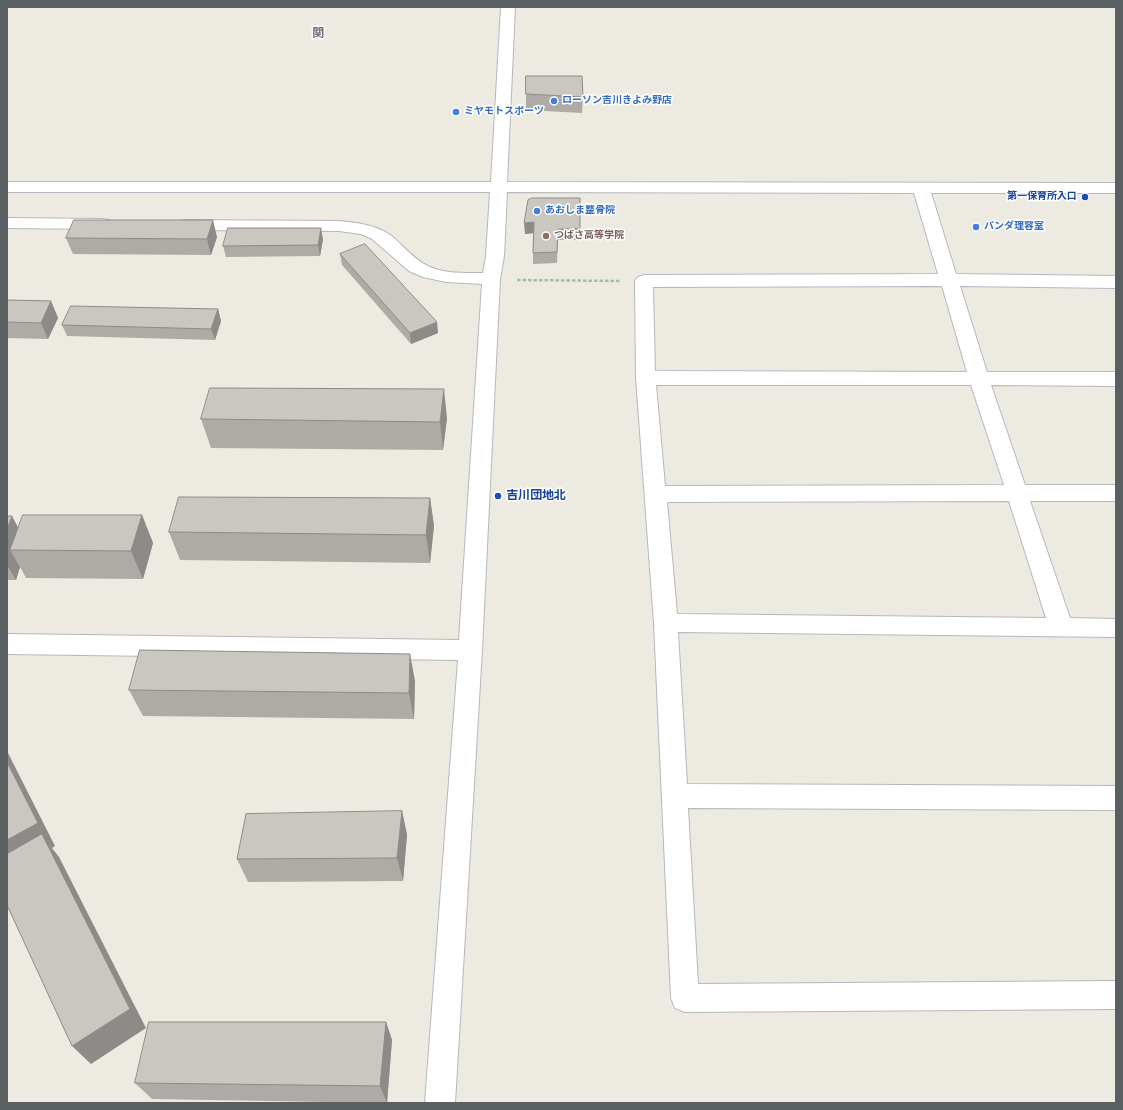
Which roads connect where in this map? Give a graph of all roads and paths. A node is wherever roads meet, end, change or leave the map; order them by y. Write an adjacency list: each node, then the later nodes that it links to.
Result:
1 (508, 7): 3 (street)
2 (7, 187): 3 (street)
3 (498, 188): 4 (street); 9 (street)
4 (921, 188): 5 (street); 10 (street)
5 (1116, 188)
6 (7, 223): 7 (street)
7 (118, 224)
8 (165, 224): 9 (street)
9 (491, 279): 11 (path); 23 (street)
10 (950, 280): 11 (street); 12 (street); 14 (street)
11 (644, 282): 13 (street)
12 (1116, 282)
13 (646, 378): 14 (street); 18 (street)
14 (979, 379): 15 (street); 16 (street)
15 (1116, 379)
16 (1017, 493): 17 (street); 18 (street); 20 (street)
17 (1116, 493)
18 (655, 494): 19 (street)
19 (666, 623): 20 (street); 24 (street)
20 (1061, 627): 21 (street)
21 (1116, 628)
22 (7, 644): 23 (street)
23 (470, 650): 27 (street)
24 (675, 796): 25 (street); 26 (street)
25 (1116, 798)
26 (1116, 995)
27 (440, 1103)

